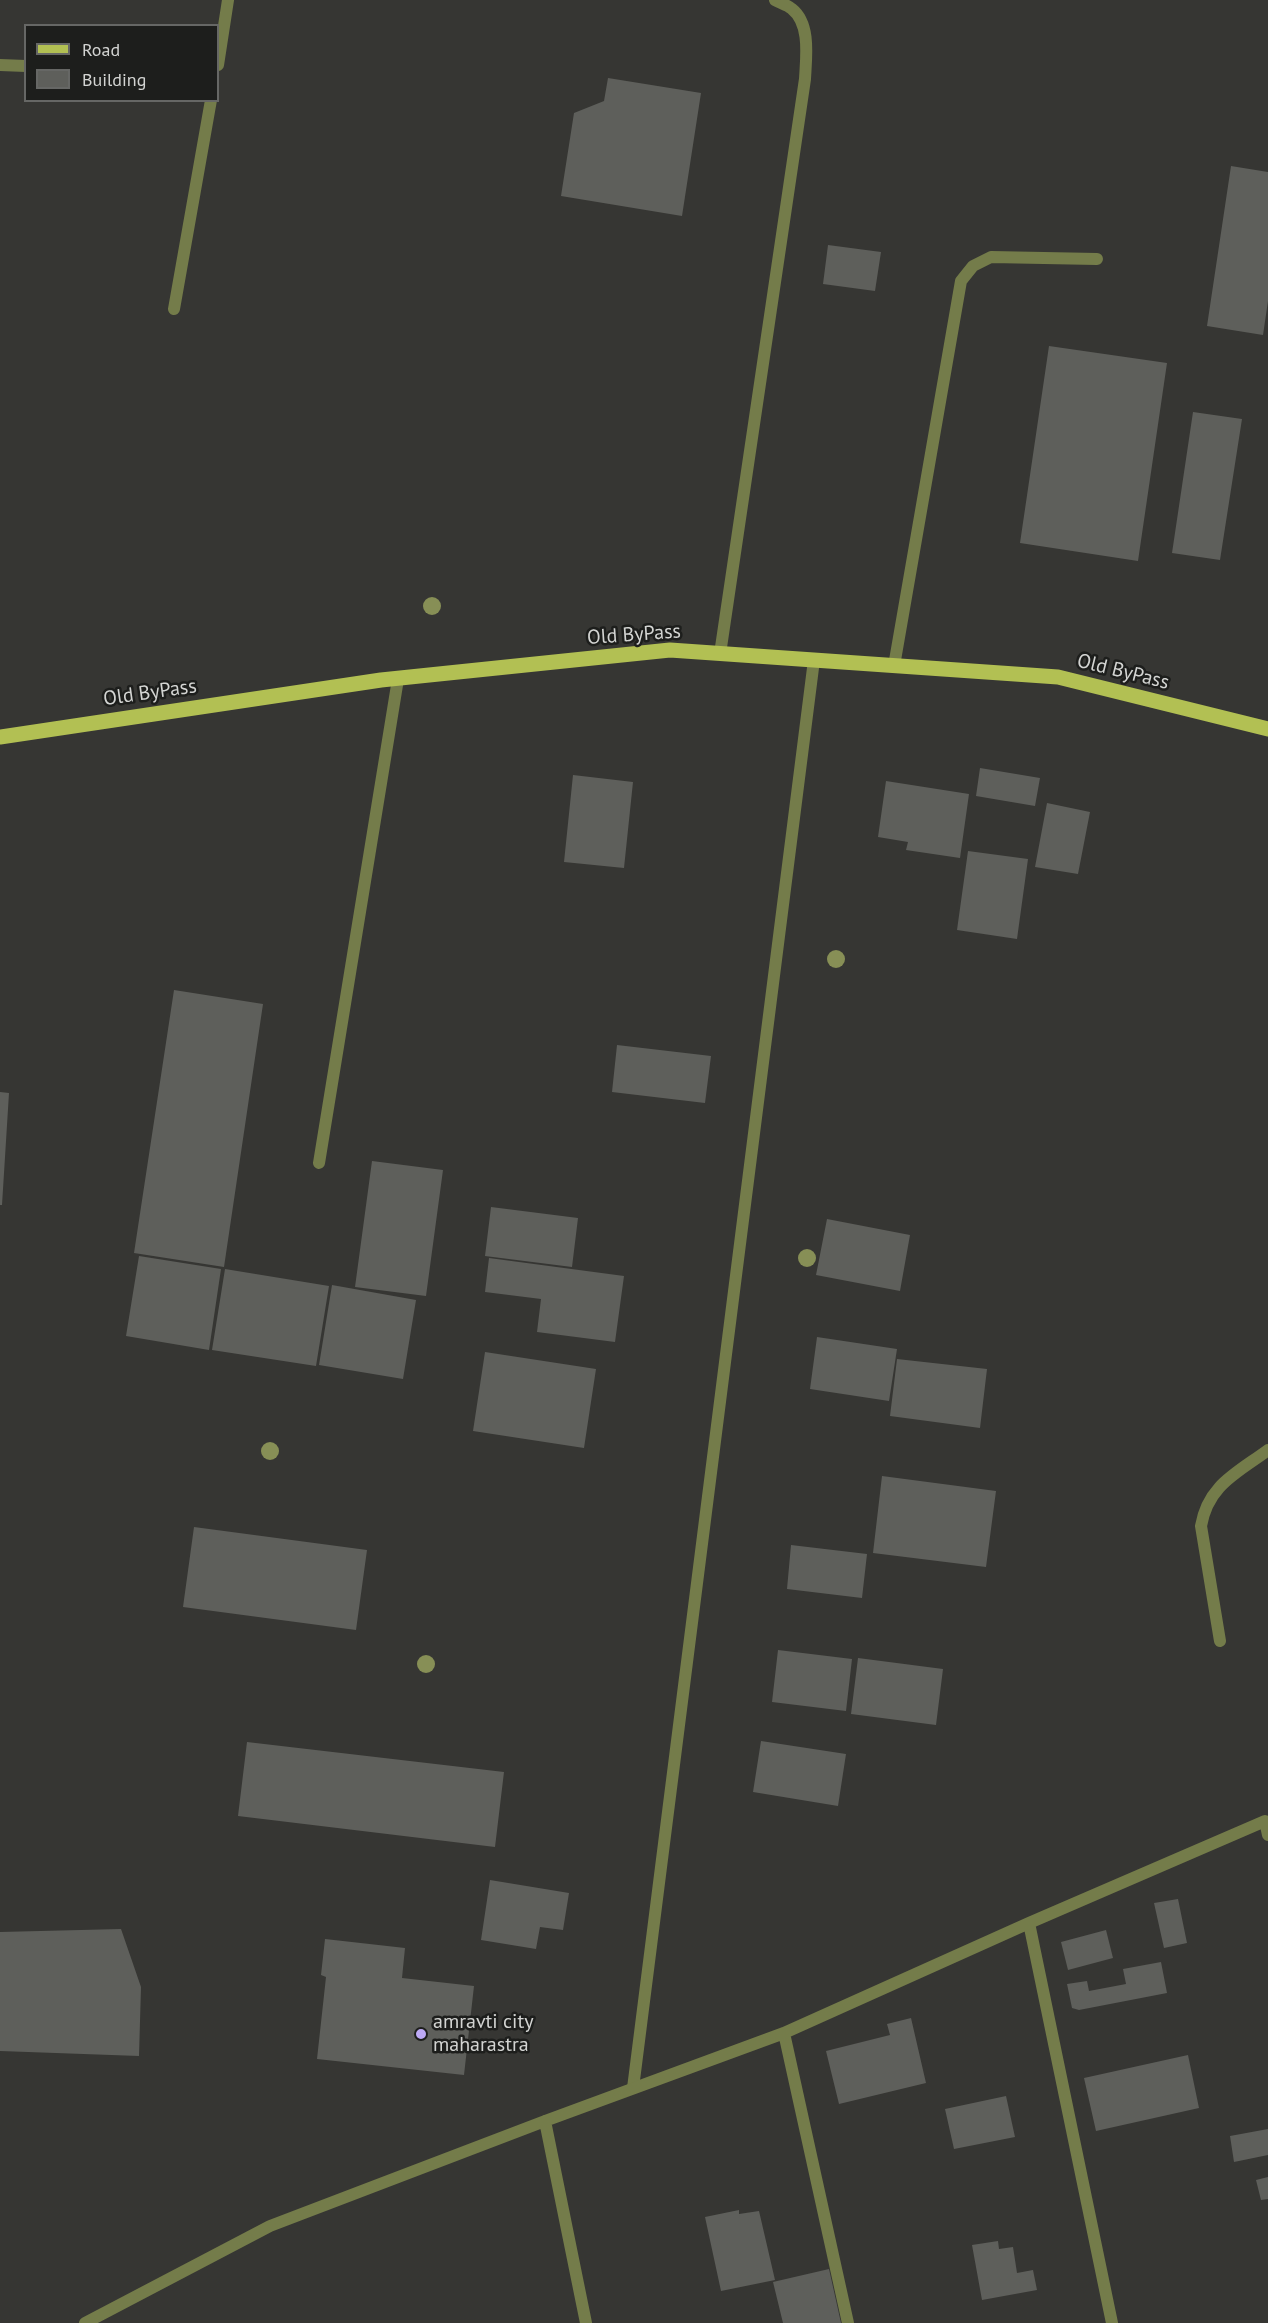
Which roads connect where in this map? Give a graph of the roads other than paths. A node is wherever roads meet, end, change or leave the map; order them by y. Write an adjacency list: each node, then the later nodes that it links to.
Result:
1 (228, 0): 3 (street)
2 (775, 0): 9 (street)
3 (219, 58)
4 (0, 64): 5 (street)
5 (24, 66)
6 (211, 102): 8 (street)
7 (1097, 259): 11 (street)
8 (174, 309)
9 (720, 654): 10 (main road, Old ByPass); 12 (main road, Old ByPass)
10 (814, 660): 11 (main road, Old ByPass); 21 (street)
11 (894, 666): 13 (main road, Old ByPass)
12 (398, 679): 14 (main road, Old ByPass); 15 (street)
13 (1268, 729)
14 (0, 736)
15 (319, 1163)
16 (1268, 1450): 17 (street)
17 (1220, 1641)
18 (1268, 1835): 19 (street)
19 (1029, 1923): 20 (street); 26 (street)
20 (784, 2033): 21 (street); 25 (street)
21 (633, 2088): 22 (street)
22 (544, 2121): 23 (street); 24 (street)
23 (85, 2323)
24 (586, 2323)
25 (848, 2323)
26 (1112, 2323)

